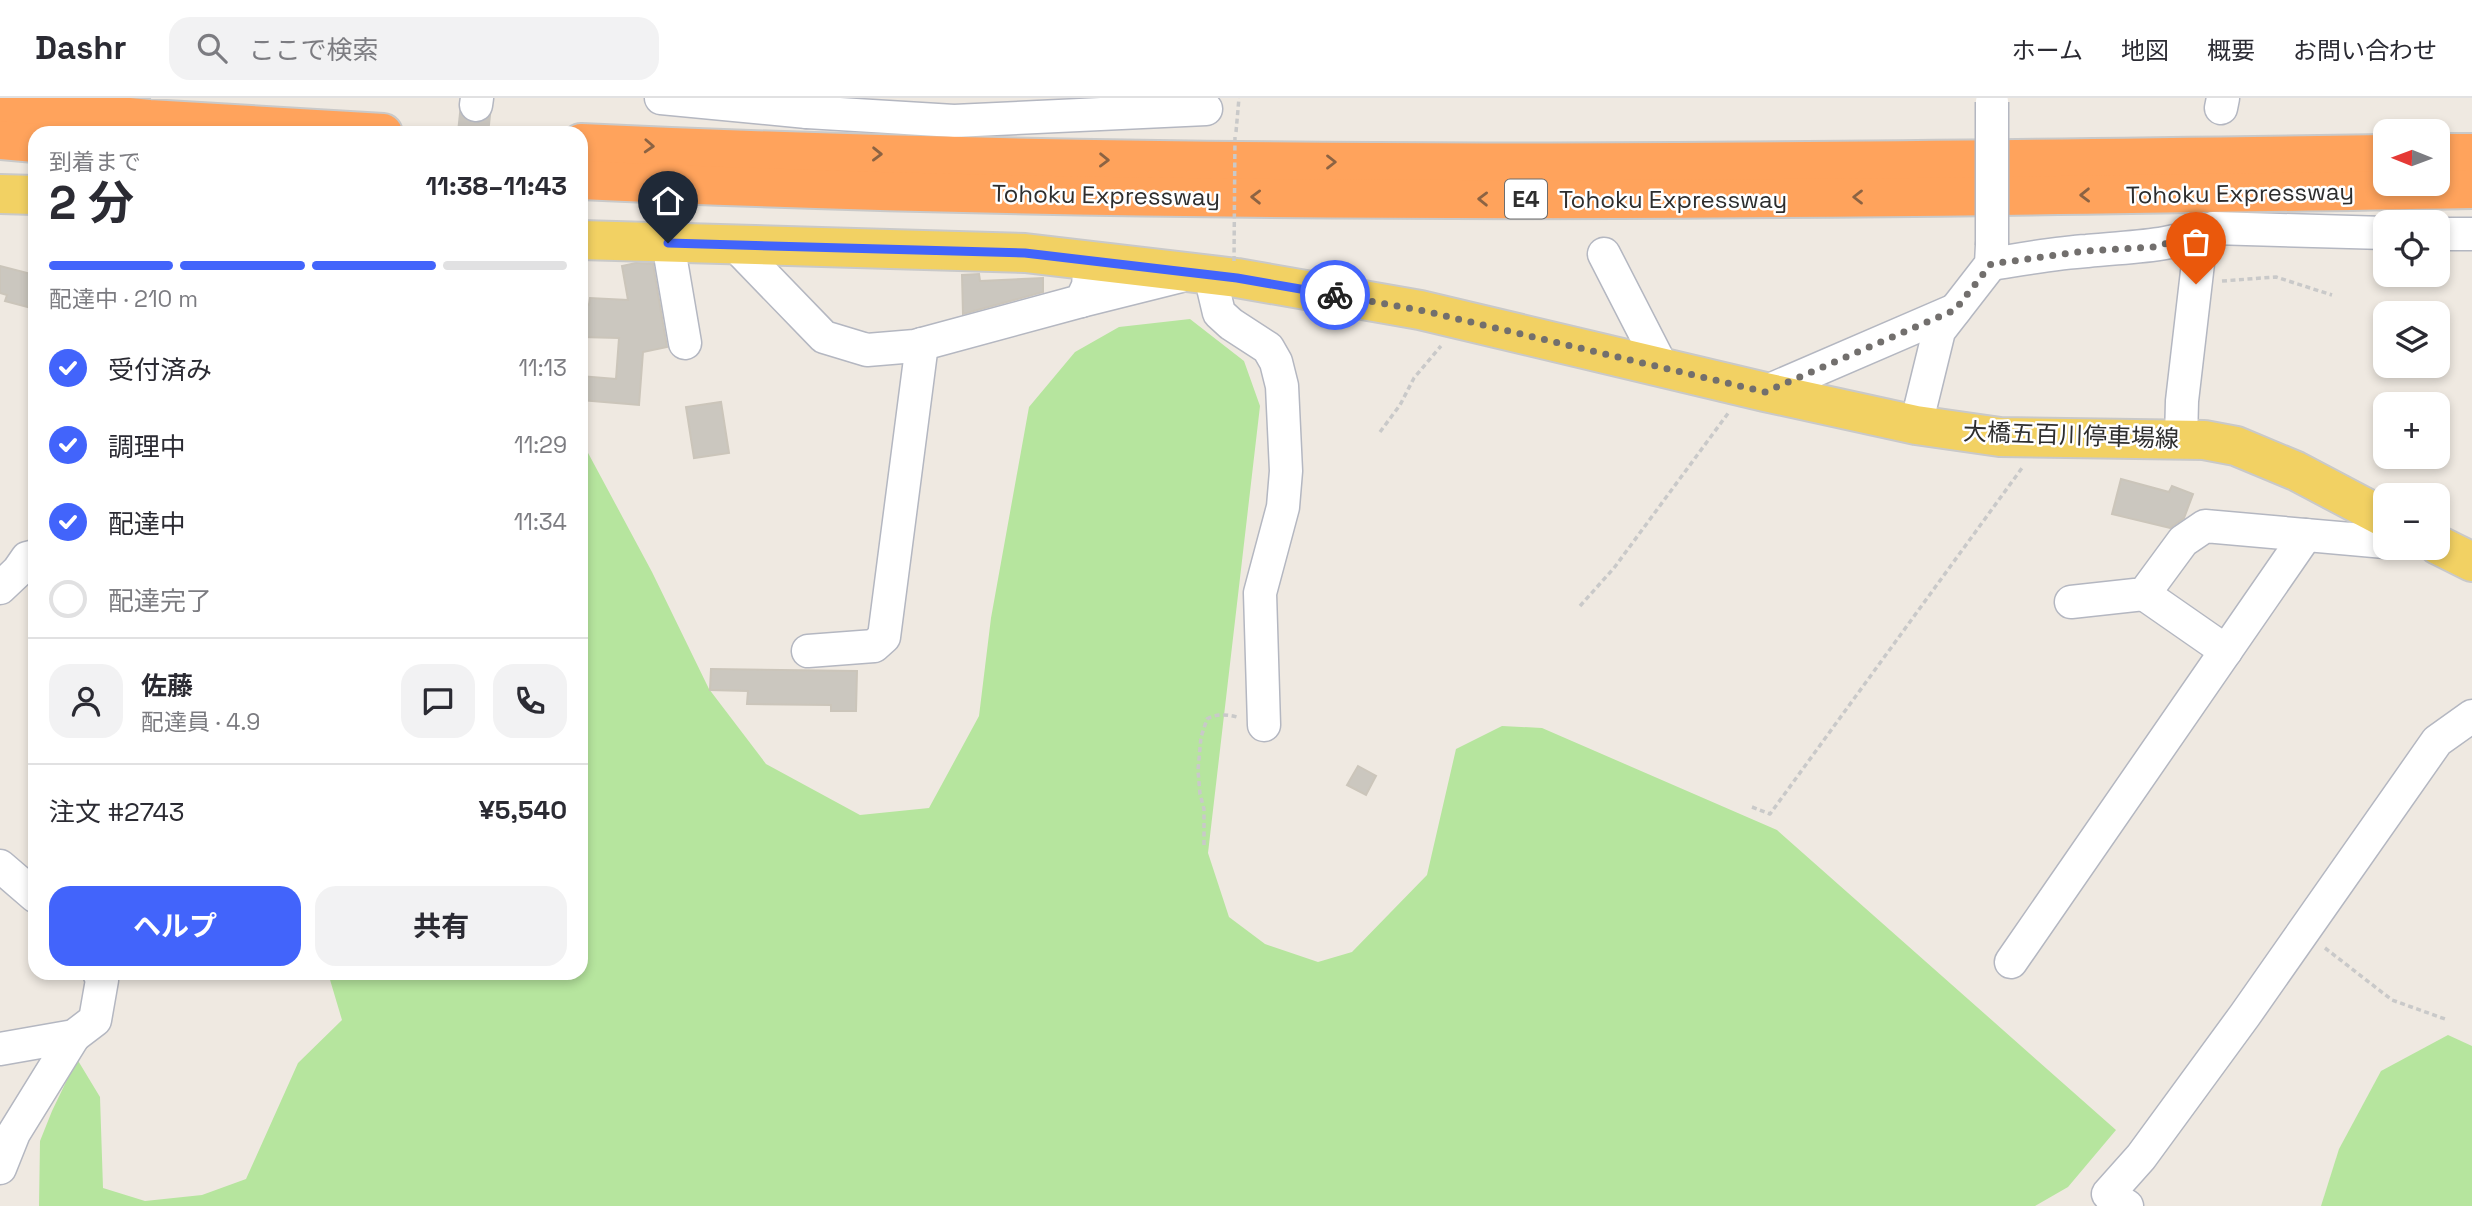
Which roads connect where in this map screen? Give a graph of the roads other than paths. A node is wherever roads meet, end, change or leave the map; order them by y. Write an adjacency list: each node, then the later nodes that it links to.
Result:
1 (38, 98): 7 (highway)
2 (661, 98): 5 (street)
3 (1992, 100): 29 (street, bridge)
4 (0, 104): 7 (highway)
5 (807, 105): 6 (street)
6 (1206, 109)
7 (149, 118): 8 (highway)
8 (274, 126)
9 (0, 140): 10 (highway)
10 (28, 142)
11 (588, 143): 16 (highway, Tohoku Expressway / E4, one-way to 16)
12 (0, 149): 13 (highway)
13 (28, 150)
14 (2450, 153): 15 (highway)
15 (2472, 153)
16 (2373, 154)
17 (588, 180): 18 (highway, Tohoku Expressway / E4, one-way to 17)
18 (2472, 189)
19 (0, 194): 20 (main road)
20 (28, 195)
21 (2373, 233): 24 (street)
22 (2450, 234): 23 (street)
23 (2472, 234)
24 (2199, 235): 29 (street); 39 (street)
25 (588, 240): 26 (main road, 大橋五百川停車場線)
26 (668, 243): 27 (main road, 大橋五百川停車場線); 34 (street)
27 (735, 245): 30 (main road, 大橋五百川停車場線); 35 (street)
28 (1604, 254): 36 (street)
29 (1992, 254): 33 (street)
30 (1090, 261): 31 (main road, 大橋五百川停車場線); 32 (street)
31 (1212, 269): 32 (street); 36 (main road, 大橋五百川停車場線); 52 (street)
32 (1081, 301): 35 (street)
33 (1955, 310): 37 (street); 38 (street)
34 (685, 343)
35 (922, 344): 49 (street)
36 (1662, 367): 37 (main road, 大橋五百川停車場線)
37 (1756, 390): 38 (main road, 大橋五百川停車場線)
38 (1916, 425): 39 (main road, 大橋五百川停車場線)
39 (2181, 440): 40 (main road, 大橋五百川停車場線)
40 (2373, 512)
41 (2306, 535): 42 (street); 47 (street); 50 (street)
42 (2373, 541)
43 (2450, 551): 45 (main road)
44 (28, 558): 46 (street)
45 (2472, 562)
46 (0, 588)
47 (2144, 594): 48 (street); 50 (street)
48 (2071, 602)
49 (808, 651)
50 (2226, 651): 55 (street)
51 (2472, 716): 60 (street)
52 (1264, 725)
53 (0, 866): 54 (street)
54 (28, 890)
55 (2011, 962)
56 (102, 980): 57 (street)
57 (74, 1036): 58 (street); 59 (street)
58 (0, 1049)
59 (0, 1168)
60 (2109, 1202)

